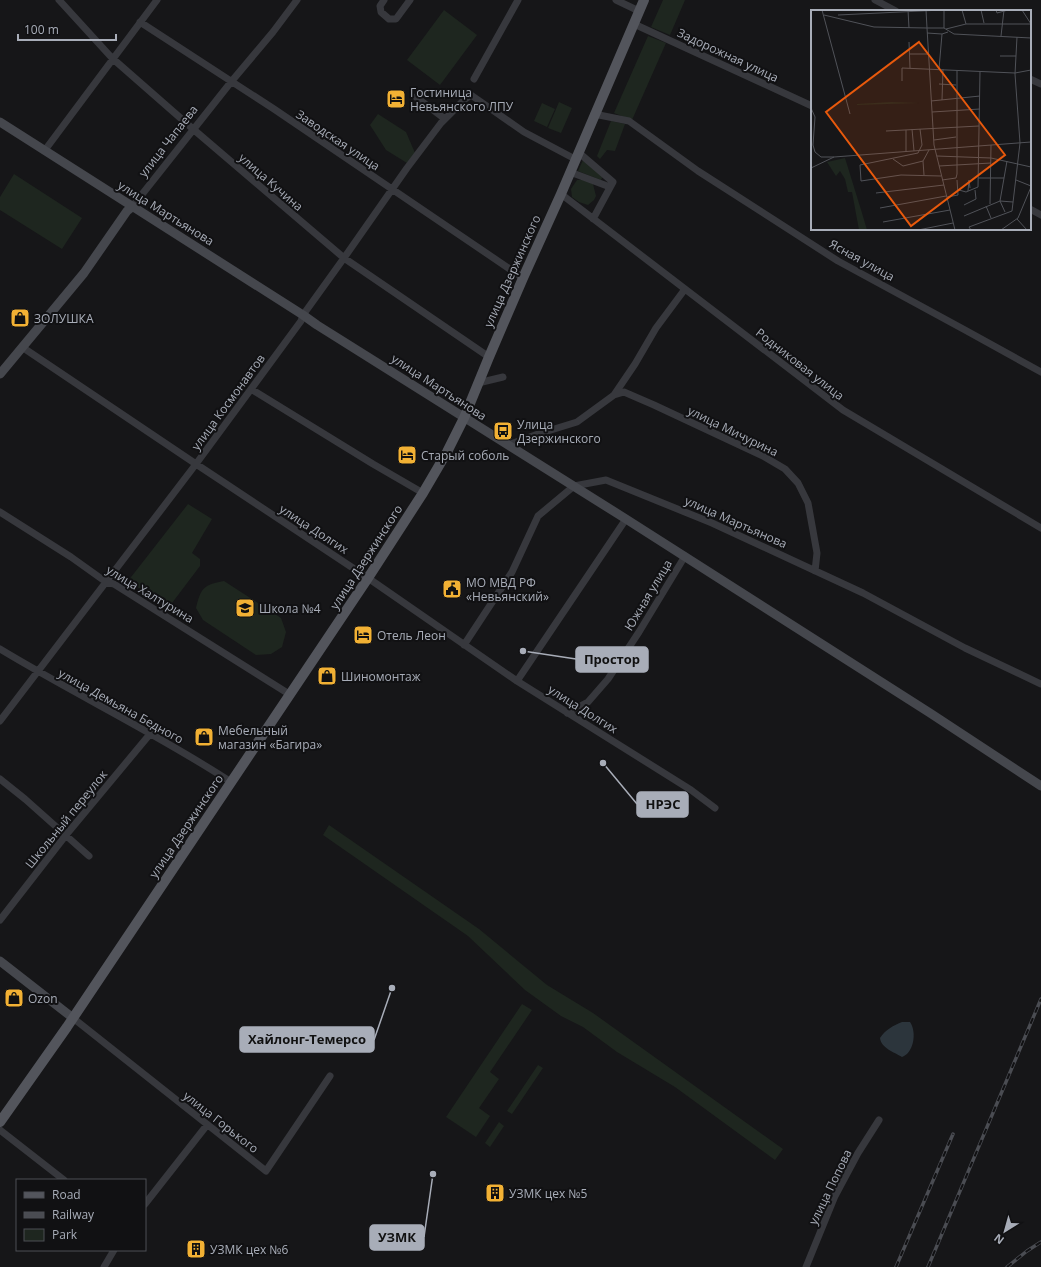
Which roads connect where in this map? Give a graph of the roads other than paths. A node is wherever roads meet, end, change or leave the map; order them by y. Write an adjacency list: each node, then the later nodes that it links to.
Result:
1 (59, 0): 14 (street, улица Кучина)
2 (157, 0): 12 (street)
3 (297, 0): 17 (street, улица Чапаева)
4 (384, 0): 5 (street)
5 (410, 0)
6 (518, 0): 15 (street)
7 (616, 0): 11 (street)
8 (644, 0): 11 (main road, улица Дзержинского)
9 (875, 0): 10 (street)
10 (894, 10)
11 (639, 11): 13 (main road, улица Дзержинского)
12 (140, 22): 14 (street); 17 (street, Заводская улица)
13 (634, 24): 20 (street, Задорожная улица); 21 (main road, улица Дзержинского)
14 (112, 58): 24 (street, улица Кучина); 25 (street)
15 (474, 78)
16 (1031, 79): 18 (street)
17 (231, 82): 24 (street, улица Чапаева); 29 (street, Заводская улица)
18 (1041, 84)
19 (416, 97): 22 (street)
20 (811, 106)
21 (594, 114): 26 (main road, улица Дзержинского); 41 (street, Ясная улица)
22 (445, 119): 26 (street, улица Космонавтов); 29 (street, улица Космонавтов)
23 (0, 122): 25 (main road, улица Мартьянова)
24 (193, 129): 31 (street, улица Чапаева); 35 (street, улица Кучина)
25 (45, 150): 31 (main road, улица Мартьянова)
26 (577, 156): 27 (main road, улица Дзержинского); 28 (street)
27 (570, 172): 28 (street); 30 (main road, улица Дзержинского)
28 (610, 187): 34 (street)
29 (392, 190): 35 (street, улица Космонавтов); 36 (street, Заводская улица)
30 (561, 194): 34 (street, Родниковая улица); 36 (main road, улица Дзержинского)
31 (132, 207): 38 (main road, улица Мартьянова); 39 (main road, улица Чапаева)
32 (1031, 210): 33 (street)
33 (1041, 215)
34 (593, 219): 37 (street, Родниковая улица)
35 (344, 258): 38 (street, улица Космонавтов); 40 (street, улица Кучина)
36 (523, 278): 40 (main road, улица Дзержинского)
37 (685, 289): 46 (street); 54 (street, Родниковая улица)
38 (303, 315): 45 (street, улица Космонавтов); 47 (main road, улица Мартьянова)
39 (22, 347): 42 (main road, улица Чапаева); 49 (street, улица Долгих)
40 (488, 357): 44 (main road, улица Дзержинского)
41 (1041, 372)
42 (0, 374)
43 (502, 377): 44 (street)
44 (478, 383): 47 (main road, улица Дзержинского)
45 (251, 389): 49 (street, улица Космонавтов); 51 (street)
46 (614, 395): 48 (street); 56 (street, улица Мичурина)
47 (464, 418): 48 (main road, улица Мартьянова); 51 (main road, улица Дзержинского)
48 (508, 445): 50 (main road, улица Мартьянова)
49 (196, 464): 57 (street, улица Долгих); 58 (street, улица Космонавтов)
50 (574, 486): 53 (main road); 56 (street, улица Мартьянова); 59 (street)
51 (423, 493): 57 (main road, улица Дзержинского)
52 (0, 512): 58 (street, улица Халтурина)
53 (626, 519): 55 (main road); 62 (street)
54 (1041, 528)
55 (684, 556): 65 (street, Южная улица); 70 (main road)
56 (815, 571): 63 (street, улица Мартьянова)
57 (368, 578): 59 (street, улица Долгих); 64 (main road, улица Дзержинского)
58 (106, 582): 61 (street, улица Космонавтов); 64 (street, улица Халтурина)
59 (464, 645): 62 (street, улица Долгих)
60 (0, 649): 61 (street, улица Демьяна Бедного)
61 (37, 672): 66 (street, улица Космонавтов); 67 (street, улица Демьяна Бедного)
62 (517, 681): 65 (street, улица Долгих)
63 (1041, 684)
64 (289, 694): 69 (main road, улица Дзержинского)
65 (567, 712): 71 (street, улица Долгих)
66 (0, 721)
67 (150, 734): 69 (street, улица Демьяна Бедного); 72 (street, Школьный переулок)
68 (0, 779): 72 (street)
69 (231, 782): 76 (main road, улица Дзержинского)
70 (1041, 786)
71 (715, 808)
72 (66, 835): 73 (street); 74 (street, Школьный переулок)
73 (89, 856)
74 (0, 920)
75 (2, 965): 76 (main road)
76 (73, 1018): 79 (main road, улица Дзержинского); 80 (street, улица Горького)
77 (330, 1076): 80 (street, улица Горького)
78 (879, 1120): 86 (street, улица Попова)
79 (0, 1122)
80 (207, 1125): 83 (street)
81 (0, 1130): 82 (street)
82 (63, 1179)
83 (146, 1203)
84 (113, 1251): 85 (street)
85 (104, 1267)
86 (806, 1267)

